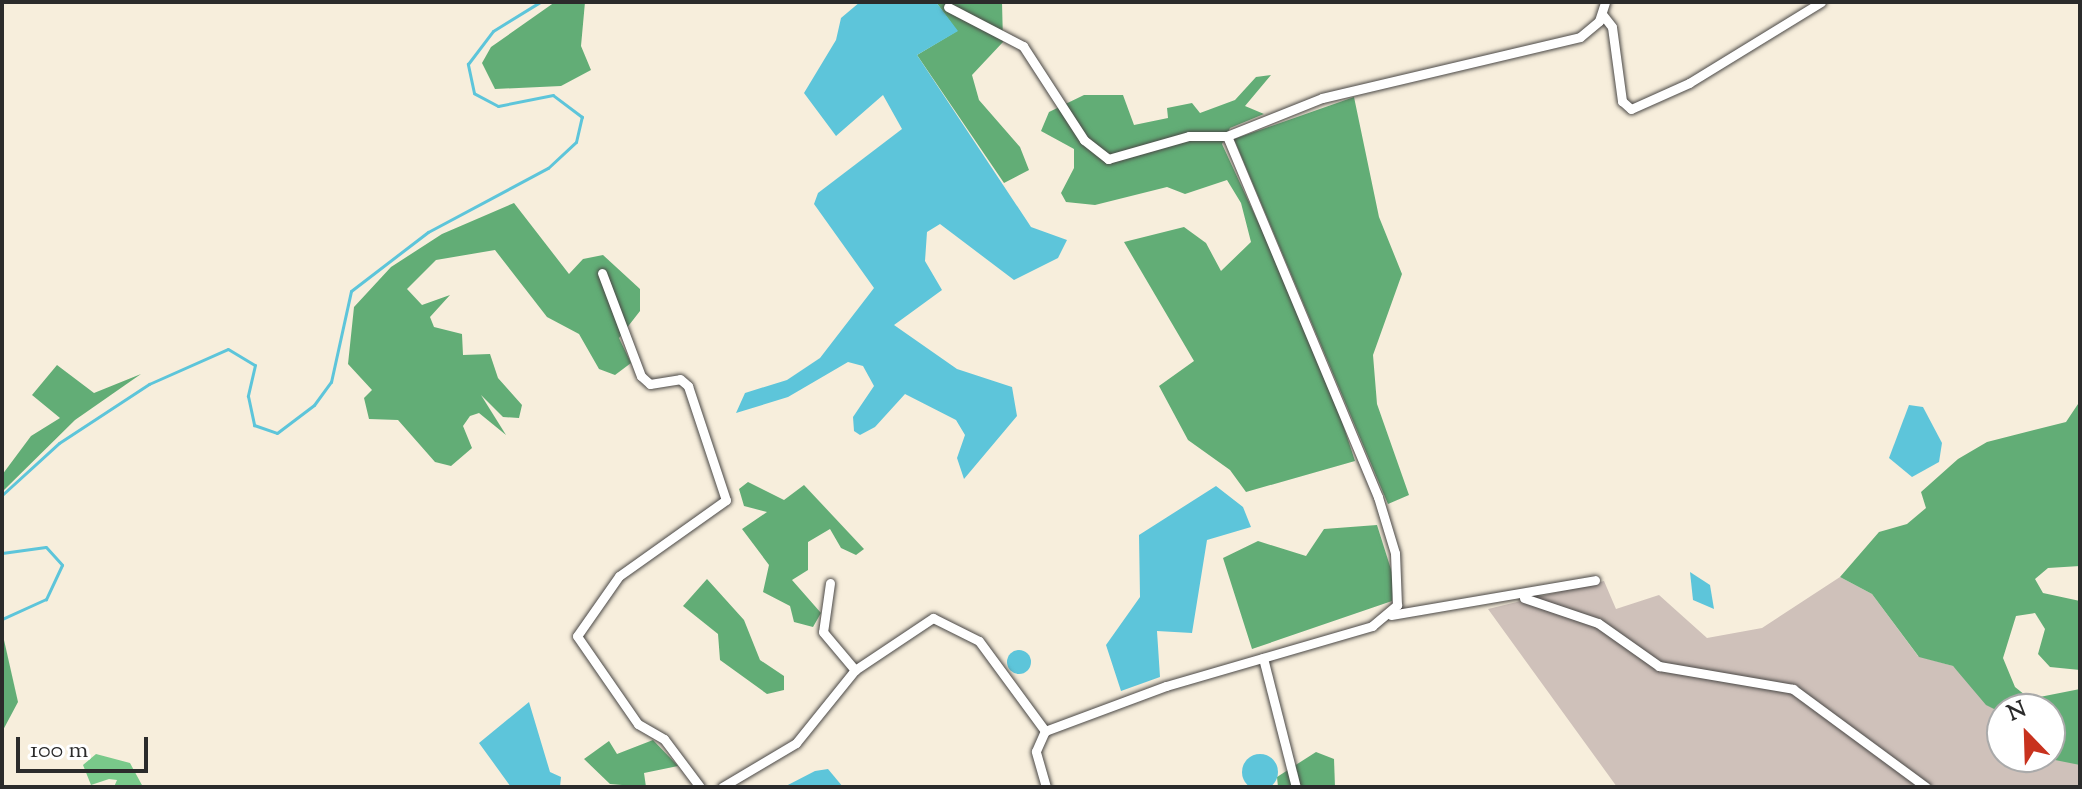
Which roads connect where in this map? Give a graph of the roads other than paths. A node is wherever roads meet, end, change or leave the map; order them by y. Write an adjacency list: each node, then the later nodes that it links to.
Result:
1 (1605, 2): 4 (street)
2 (1821, 2): 4 (street)
3 (948, 7): 5 (street)
4 (1602, 14): 5 (street)
5 (1227, 136): 10 (street)
6 (602, 273): 14 (street)
7 (1595, 580): 9 (street)
8 (830, 583): 12 (street)
9 (1524, 598): 10 (street); 18 (street)
10 (1391, 615): 11 (street)
11 (1263, 658): 13 (street); 17 (street)
12 (855, 670): 13 (street); 15 (street)
13 (1045, 731): 16 (street)
14 (700, 787)
15 (722, 787)
16 (1046, 787)
17 (1296, 787)
18 (1926, 787)

